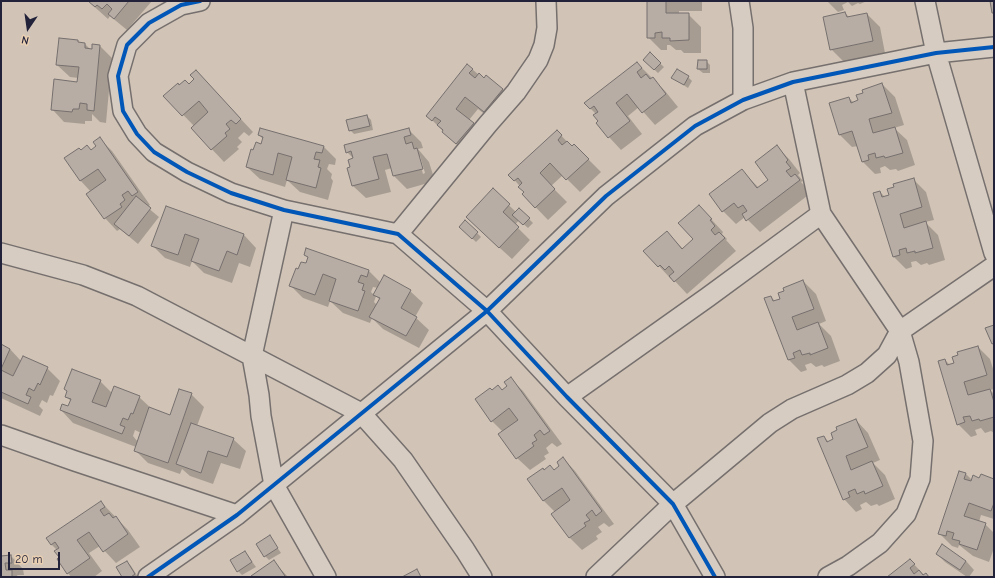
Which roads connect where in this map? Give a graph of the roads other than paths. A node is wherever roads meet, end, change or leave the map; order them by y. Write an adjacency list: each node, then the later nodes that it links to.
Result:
1 (200, 1): 9 (street)
2 (546, 1): 11 (street)
3 (739, 1): 8 (street)
4 (926, 1): 6 (street)
5 (994, 47): 6 (street)
6 (936, 53): 7 (street); 13 (street)
7 (793, 82): 8 (street); 10 (street)
8 (743, 100): 15 (street)
9 (284, 210): 11 (street); 17 (street)
10 (821, 214): 16 (street); 18 (street)
11 (398, 234): 15 (street)
12 (1, 253): 17 (street)
13 (994, 253)
14 (994, 266): 16 (street)
15 (487, 312): 18 (street); 19 (street)
16 (900, 331): 22 (street); 29 (street)
17 (252, 356): 19 (street); 21 (street)
18 (568, 397): 22 (street)
19 (361, 413): 21 (street); 26 (street)
20 (1, 435): 23 (street)
21 (274, 485): 23 (street); 25 (street)
22 (672, 504): 27 (street); 28 (street)
23 (237, 515): 24 (street)
24 (148, 577)
25 (326, 577)
26 (482, 577)
27 (596, 577)
28 (715, 577)
29 (828, 577)

